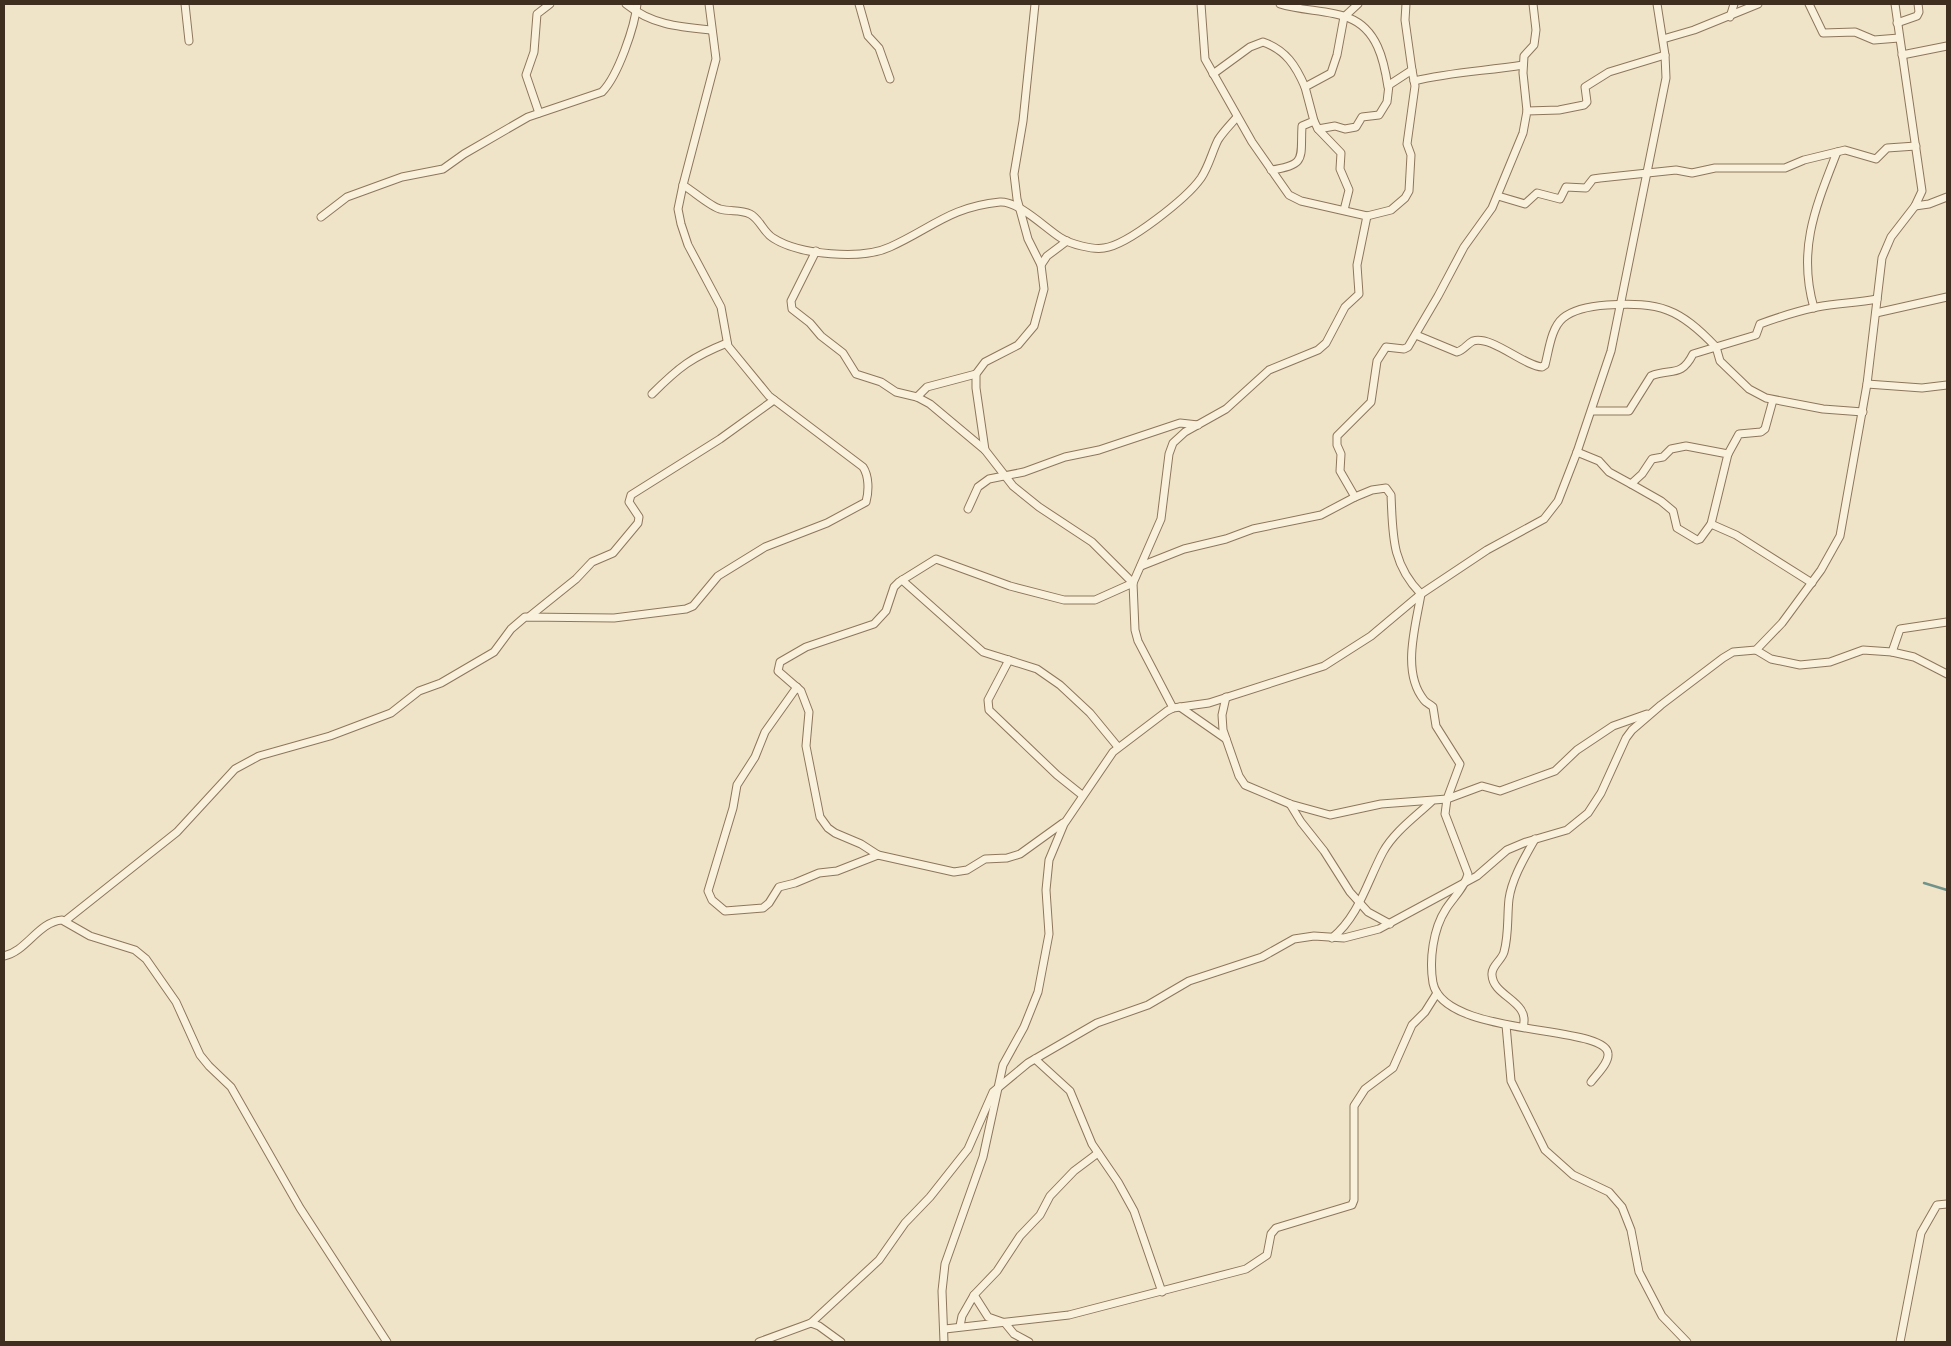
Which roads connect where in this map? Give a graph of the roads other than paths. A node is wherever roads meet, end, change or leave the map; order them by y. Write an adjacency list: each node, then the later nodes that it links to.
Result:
1 (185, 4): 26 (street)
2 (550, 4): 38 (street)
3 (626, 4): 19 (street)
4 (637, 4): 19 (street)
5 (709, 4): 23 (street)
6 (859, 4): 33 (street)
7 (1035, 4): 50 (street)
8 (1201, 4): 32 (street)
9 (1280, 4): 20 (street)
10 (1358, 4): 20 (street)
11 (1406, 4): 31 (street)
12 (1533, 4): 30 (street)
13 (1657, 4): 24 (street)
14 (1734, 4): 21 (street)
15 (1809, 4): 25 (street)
16 (1895, 4): 22 (street)
17 (1918, 4): 22 (street)
18 (1755, 5): 21 (street)
19 (636, 12): 23 (street); 38 (street)
20 (1344, 17): 35 (street); 36 (street)
21 (1730, 17): 24 (street)
22 (1897, 23): 25 (street)
23 (711, 30): 46 (street)
24 (1663, 38): 28 (street)
25 (1899, 38): 29 (street)
26 (189, 41)
27 (1947, 46): 29 (street)
28 (1665, 55): 37 (street); 45 (street)
29 (1902, 56): 42 (street)
30 (1523, 65): 34 (street); 37 (street)
31 (1412, 70): 34 (street); 35 (street)
32 (1213, 74): 36 (street); 39 (street)
33 (890, 79)
34 (1414, 81): 52 (street)
35 (1388, 86): 41 (street)
36 (1305, 87): 40 (street)
37 (1527, 111): 47 (street)
38 (539, 113): 53 (street)
39 (1237, 117): 44 (street); 54 (street)
40 (1314, 121): 41 (street); 44 (street)
41 (1318, 129): 51 (street)
42 (1916, 146): 43 (street); 49 (street)
43 (1838, 152): 45 (street); 60 (street)
44 (1271, 170): 51 (street)
45 (1646, 173): 47 (street); 59 (street)
46 (683, 185): 55 (street); 63 (street)
47 (1498, 196): 62 (street)
48 (1947, 196): 49 (street)
49 (1915, 206): 58 (street)
50 (1020, 209): 54 (street); 55 (street); 56 (street)
51 (1344, 210): 52 (street)
52 (1367, 216): 74 (street)
53 (320, 217)
54 (1067, 241): 56 (street)
55 (816, 251): 69 (street)
56 (1041, 265): 65 (street)
57 (1947, 298): 61 (street)
58 (1877, 299): 60 (street); 61 (street)
59 (1620, 304): 62 (street); 64 (street); 72 (street)
60 (1814, 308): 64 (street)
61 (1876, 313): 66 (street)
62 (1416, 335): 80 (street)
63 (727, 343): 68 (street); 70 (street)
64 (1716, 347): 71 (street); 72 (street)
65 (976, 374): 69 (street); 75 (street)
66 (1867, 384): 67 (street); 73 (street)
67 (1947, 385)
68 (652, 394)
69 (917, 397): 75 (street)
70 (774, 400): 88 (street); 88 (street)
71 (1773, 400): 73 (street); 77 (street)
72 (1592, 411): 76 (street)
73 (1863, 412): 86 (street)
74 (1198, 425): 78 (street); 83 (street)
75 (985, 450): 78 (street)
76 (1578, 452): 79 (street); 87 (street)
77 (1728, 454): 79 (street); 82 (street)
78 (1004, 476): 81 (street); 85 (street)
79 (1631, 484): 82 (street)
80 (1355, 497): 83 (street); 87 (street)
81 (968, 509)
82 (1711, 524): 86 (street)
83 (1141, 566): 85 (street)
84 (902, 580): 85 (street); 92 (street); 94 (street)
85 (1133, 583): 96 (street)
86 (1812, 583): 90 (street)
87 (1421, 594): 95 (street); 101 (street)
88 (530, 616): 109 (street)
89 (1947, 622): 91 (street)
90 (1756, 650): 91 (street); 97 (street)
91 (1892, 652): 93 (street)
92 (1009, 660): 99 (street); 100 (street)
93 (1947, 674)
94 (798, 687): 106 (street); 106 (street)
95 (1226, 697): 96 (street); 98 (street)
96 (1176, 708): 98 (street); 99 (street)
97 (1651, 713): 101 (street); 105 (street)
98 (1227, 740): 103 (street)
99 (1118, 747): 100 (street)
100 (1082, 795): 104 (street)
101 (1447, 799): 102 (street); 107 (street)
102 (1431, 802): 103 (street); 108 (street)
103 (1290, 804): 108 (street)
104 (1066, 820): 106 (street); 118 (street)
105 (1535, 839): 107 (street); 115 (street)
106 (878, 856)
107 (1465, 883): 110 (street); 113 (street)
108 (1359, 902): 110 (street); 111 (street)
109 (65, 921): 112 (street); 127 (street)
110 (1390, 924): 111 (street)
111 (1332, 938): 116 (street)
112 (4, 956)
113 (1437, 993): 114 (street); 121 (street)
114 (1506, 1025): 115 (street); 132 (street)
115 (1523, 1027): 117 (street)
116 (1035, 1059): 118 (street); 119 (street)
117 (1591, 1082)
118 (997, 1088): 123 (street); 126 (street)
119 (1098, 1153): 121 (street); 122 (street)
120 (1947, 1204): 133 (street)
121 (1162, 1292): 124 (street)
122 (974, 1295): 124 (street); 125 (street)
123 (811, 1322): 128 (street); 129 (street)
124 (1005, 1323): 125 (street); 131 (street)
125 (960, 1326): 126 (street)
126 (945, 1329): 130 (street)
127 (387, 1342)
128 (759, 1342)
129 (841, 1342)
130 (944, 1342)
131 (1029, 1342)
132 (1687, 1342)
133 (1900, 1342)

